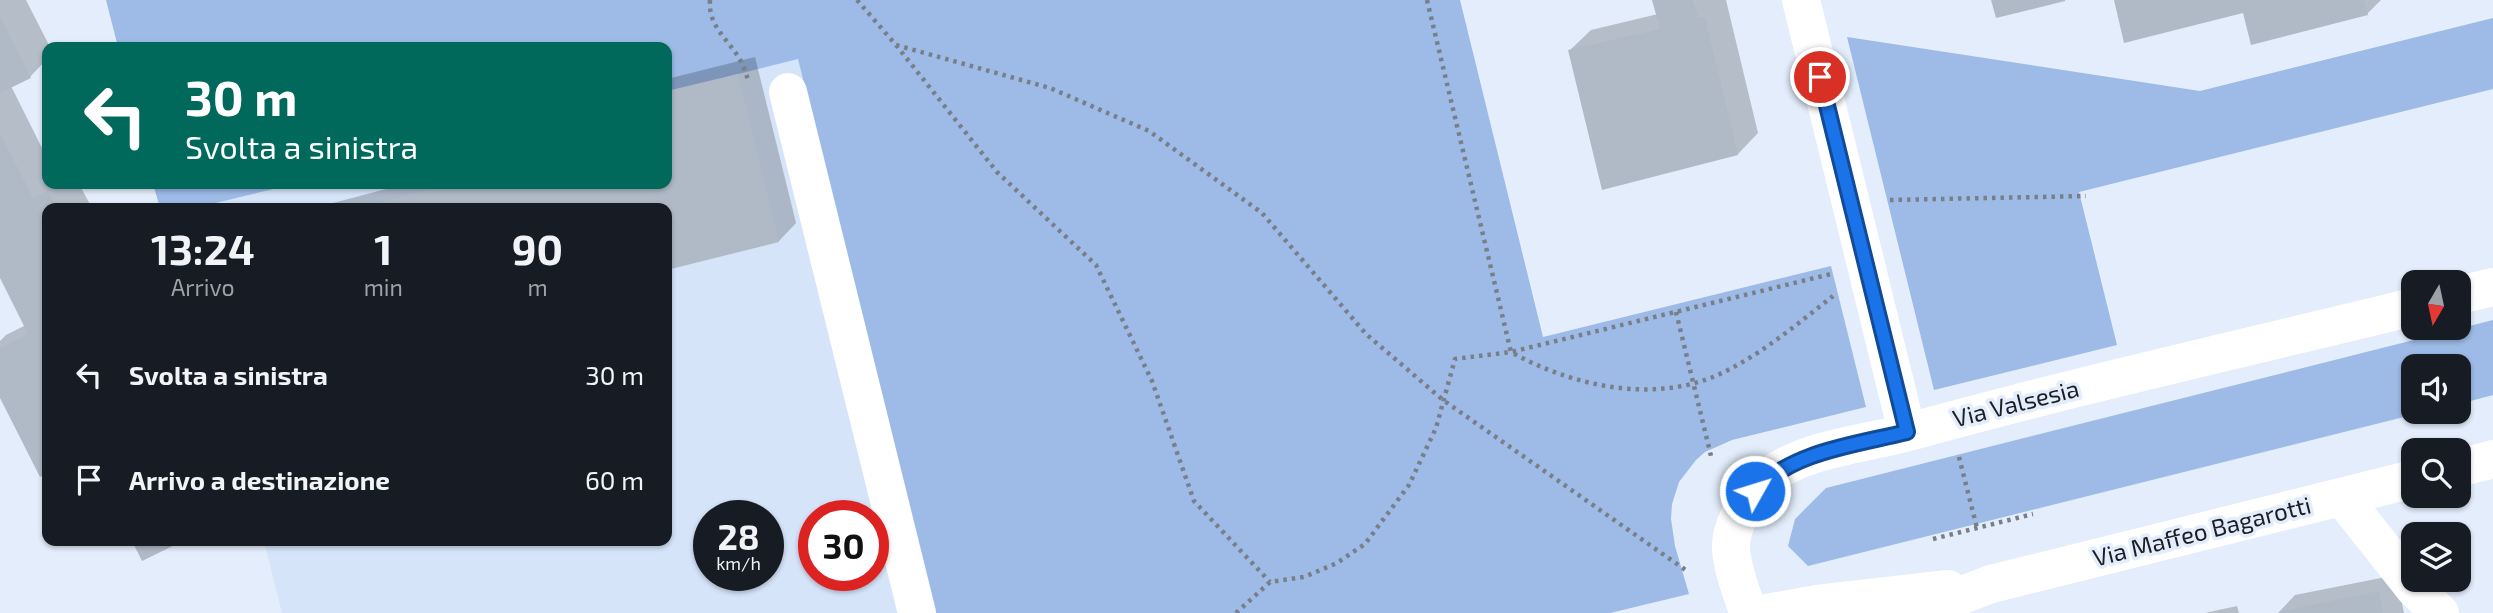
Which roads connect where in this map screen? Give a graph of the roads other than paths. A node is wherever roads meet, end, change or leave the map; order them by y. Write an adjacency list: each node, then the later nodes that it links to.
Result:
1 (1801, 0): 6 (street)
2 (788, 92): 12 (street)
3 (2493, 287): 4 (street)
4 (2471, 292)
5 (2401, 310): 6 (street, Via Valsesia)
6 (1907, 432): 13 (street, Via Valsesia)
7 (2493, 459): 8 (street)
8 (2471, 465)
9 (2401, 482): 10 (street, Via Maffeo Bagarotti)
10 (2342, 497): 11 (street, Via Maffeo Bagarotti); 16 (street)
11 (1991, 584): 14 (street, Via Maffeo Bagarotti); 15 (street, Via Maffeo Bagarotti)
12 (917, 613)
13 (1748, 613)
14 (1767, 613)
15 (1915, 613)
16 (2440, 613)

